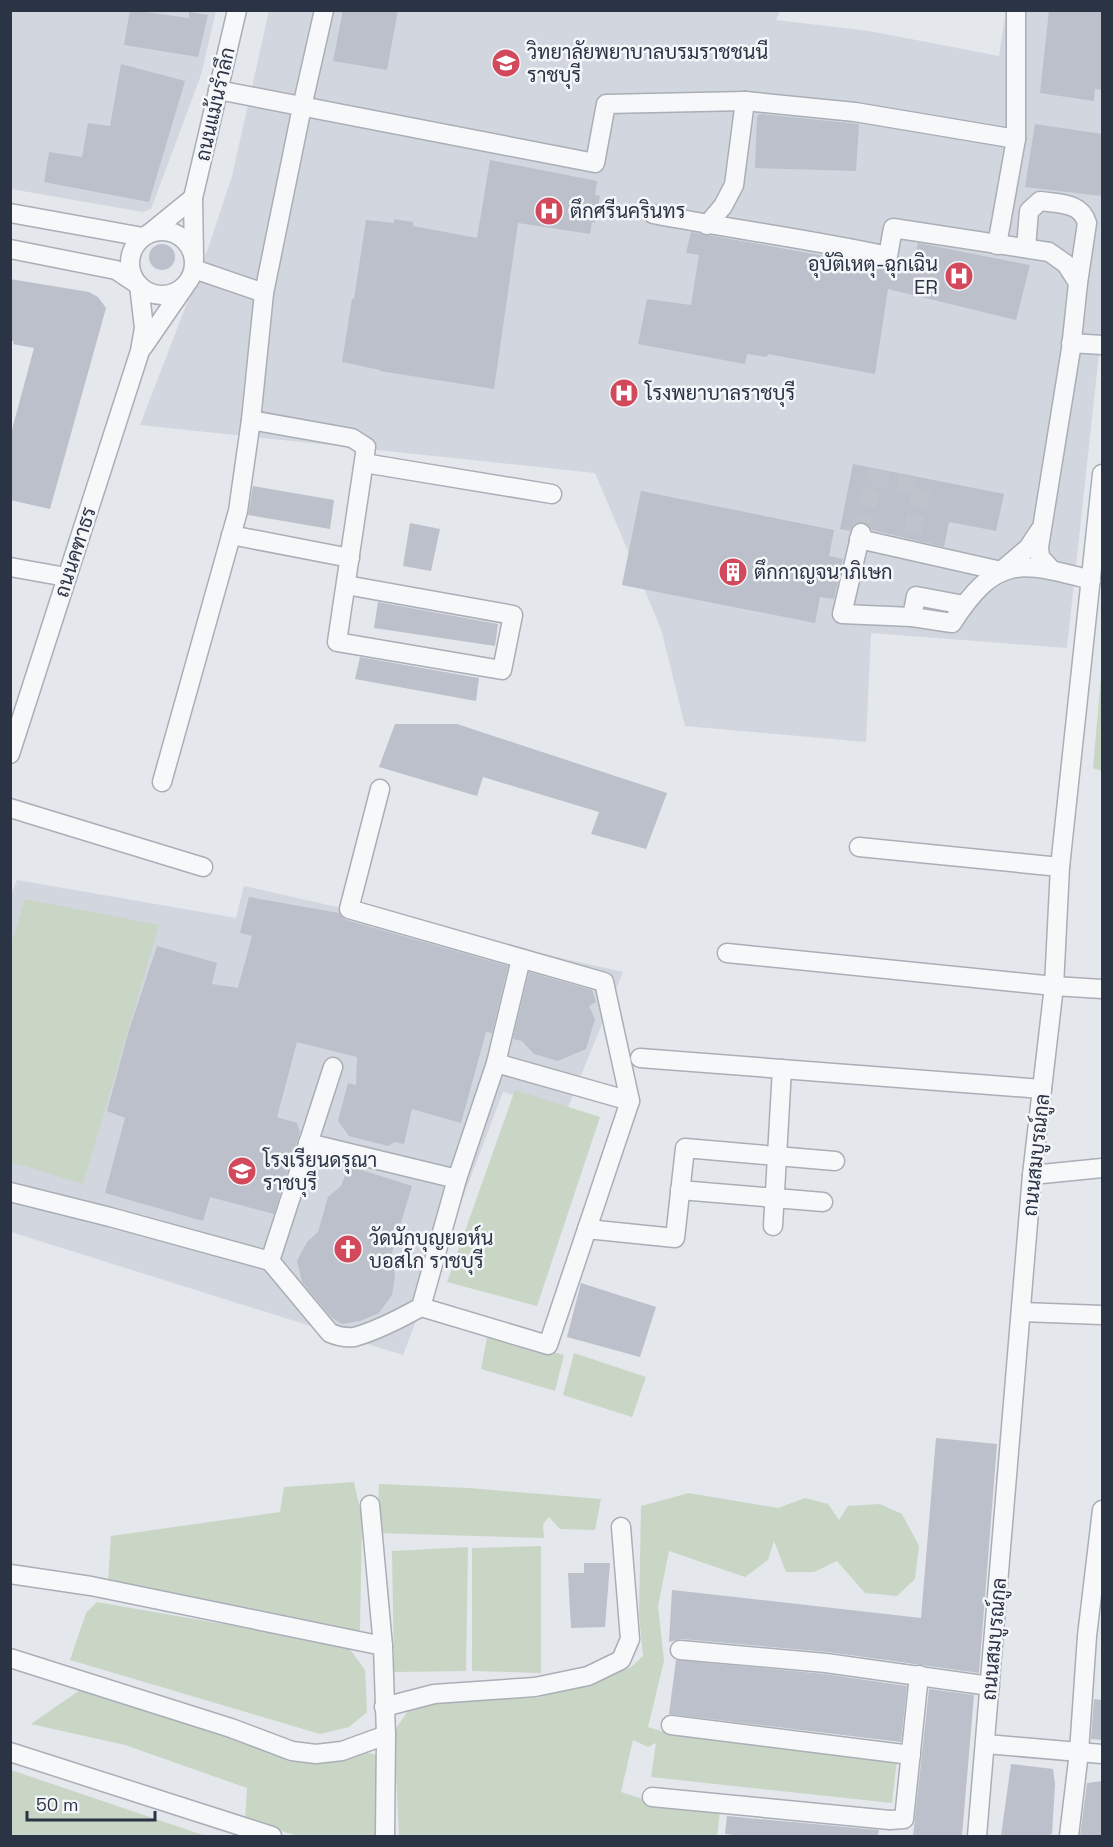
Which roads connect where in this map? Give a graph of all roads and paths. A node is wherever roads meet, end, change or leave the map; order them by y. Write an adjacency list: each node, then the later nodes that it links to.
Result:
1 (324, 10): 6 (street)
2 (1016, 10): 7 (street)
3 (236, 11): 4 (street, ถนนแม้นรำลึก)
4 (218, 90): 6 (street); 8 (street, ถนนแม้นรำลึก)
5 (746, 101): 6 (street); 7 (street); 11 (street)
6 (302, 107): 19 (street)
7 (1016, 139): 13 (street)
8 (193, 198): 12 (street); 16 (street, ถนนแม้นรำลึก)
9 (10, 213): 12 (street)
10 (653, 214): 11 (street)
11 (707, 225): 13 (street)
12 (146, 235): 16 (street); 18 (street)
13 (997, 245): 14 (street)
14 (1026, 248): 17 (street); 17 (street)
15 (10, 249): 18 (street)
16 (192, 270): 18 (street); 19 (street); 22 (street, ถนนคฑาธร)
17 (1078, 283): 20 (street)
18 (138, 284): 22 (street, ถนนคฑาธร)
19 (264, 293): 23 (street)
20 (1071, 343): 21 (street); 27 (street)
21 (1102, 345)
22 (140, 351): 33 (street, ถนนคฑาธร)
23 (251, 420): 24 (street); 28 (street)
24 (364, 463): 26 (street); 29 (street)
25 (1102, 474): 34 (street, ถนนสมบูรณ์กูล)
26 (552, 494)
27 (1041, 528): 31 (street); 32 (street)
28 (231, 535): 29 (street); 37 (street)
29 (350, 558): 35 (street)
30 (10, 567): 33 (street)
31 (1051, 569): 32 (street); 34 (street)
32 (1001, 571): 32 (street)
33 (66, 578): 36 (street, ถนนคฑาธร)
34 (1091, 580): 42 (street, ถนนสมบูรณ์กูล)
35 (346, 585): 35 (street)
36 (11, 752)
37 (162, 782)
38 (380, 789): 44 (street)
39 (10, 808): 41 (street)
40 (858, 847): 42 (street)
41 (202, 867)
42 (1060, 867): 45 (street, ถนนสมบูรณ์กูล)
43 (727, 954): 45 (street)
44 (521, 959): 48 (street); 52 (street)
45 (1054, 986): 46 (street); 51 (street, ถนนสมบูรณ์กูล)
46 (1102, 989)
47 (640, 1058): 50 (street)
48 (496, 1063): 52 (street); 58 (street)
49 (333, 1067): 53 (street)
50 (782, 1069): 51 (street); 54 (street)
51 (1042, 1089): 57 (street, ถนนสมบูรณ์กูล)
52 (630, 1101): 64 (street)
53 (308, 1143): 58 (street); 65 (street)
54 (778, 1156): 55 (street); 59 (street); 61 (street)
55 (835, 1161)
56 (1102, 1168): 57 (street)
57 (1032, 1175): 67 (street, ถนนสมบูรณ์กูล)
58 (457, 1179): 66 (street)
59 (680, 1191): 61 (street); 64 (street)
60 (10, 1192): 65 (street)
61 (776, 1198): 62 (street); 63 (street)
62 (823, 1202)
63 (773, 1226)
64 (587, 1229): 66 (street)
65 (270, 1261): 66 (street)
66 (421, 1307)
67 (1022, 1312): 68 (street); 77 (street, ถนนสมบูรณ์กูล)
68 (1102, 1315)
69 (370, 1505): 73 (street)
70 (1102, 1510): 83 (street)
71 (621, 1527): 78 (street)
72 (10, 1574): 73 (street)
73 (383, 1646): 78 (street)
74 (680, 1650): 76 (street)
75 (10, 1658): 80 (street)
76 (919, 1675): 77 (street); 85 (street)
77 (990, 1686): 81 (street, ถนนสมบูรณ์กูล)
78 (384, 1707): 80 (street)
79 (671, 1725): 85 (street)
80 (386, 1735): 88 (street)
81 (986, 1744): 83 (street); 89 (street, ถนนสมบูรณ์กูล)
82 (10, 1752): 87 (street)
83 (1079, 1752): 84 (street); 90 (street)
84 (1102, 1754)
85 (911, 1755): 86 (street)
86 (652, 1797)
87 (272, 1836)
88 (386, 1836)
89 (977, 1836)
90 (1069, 1836)

